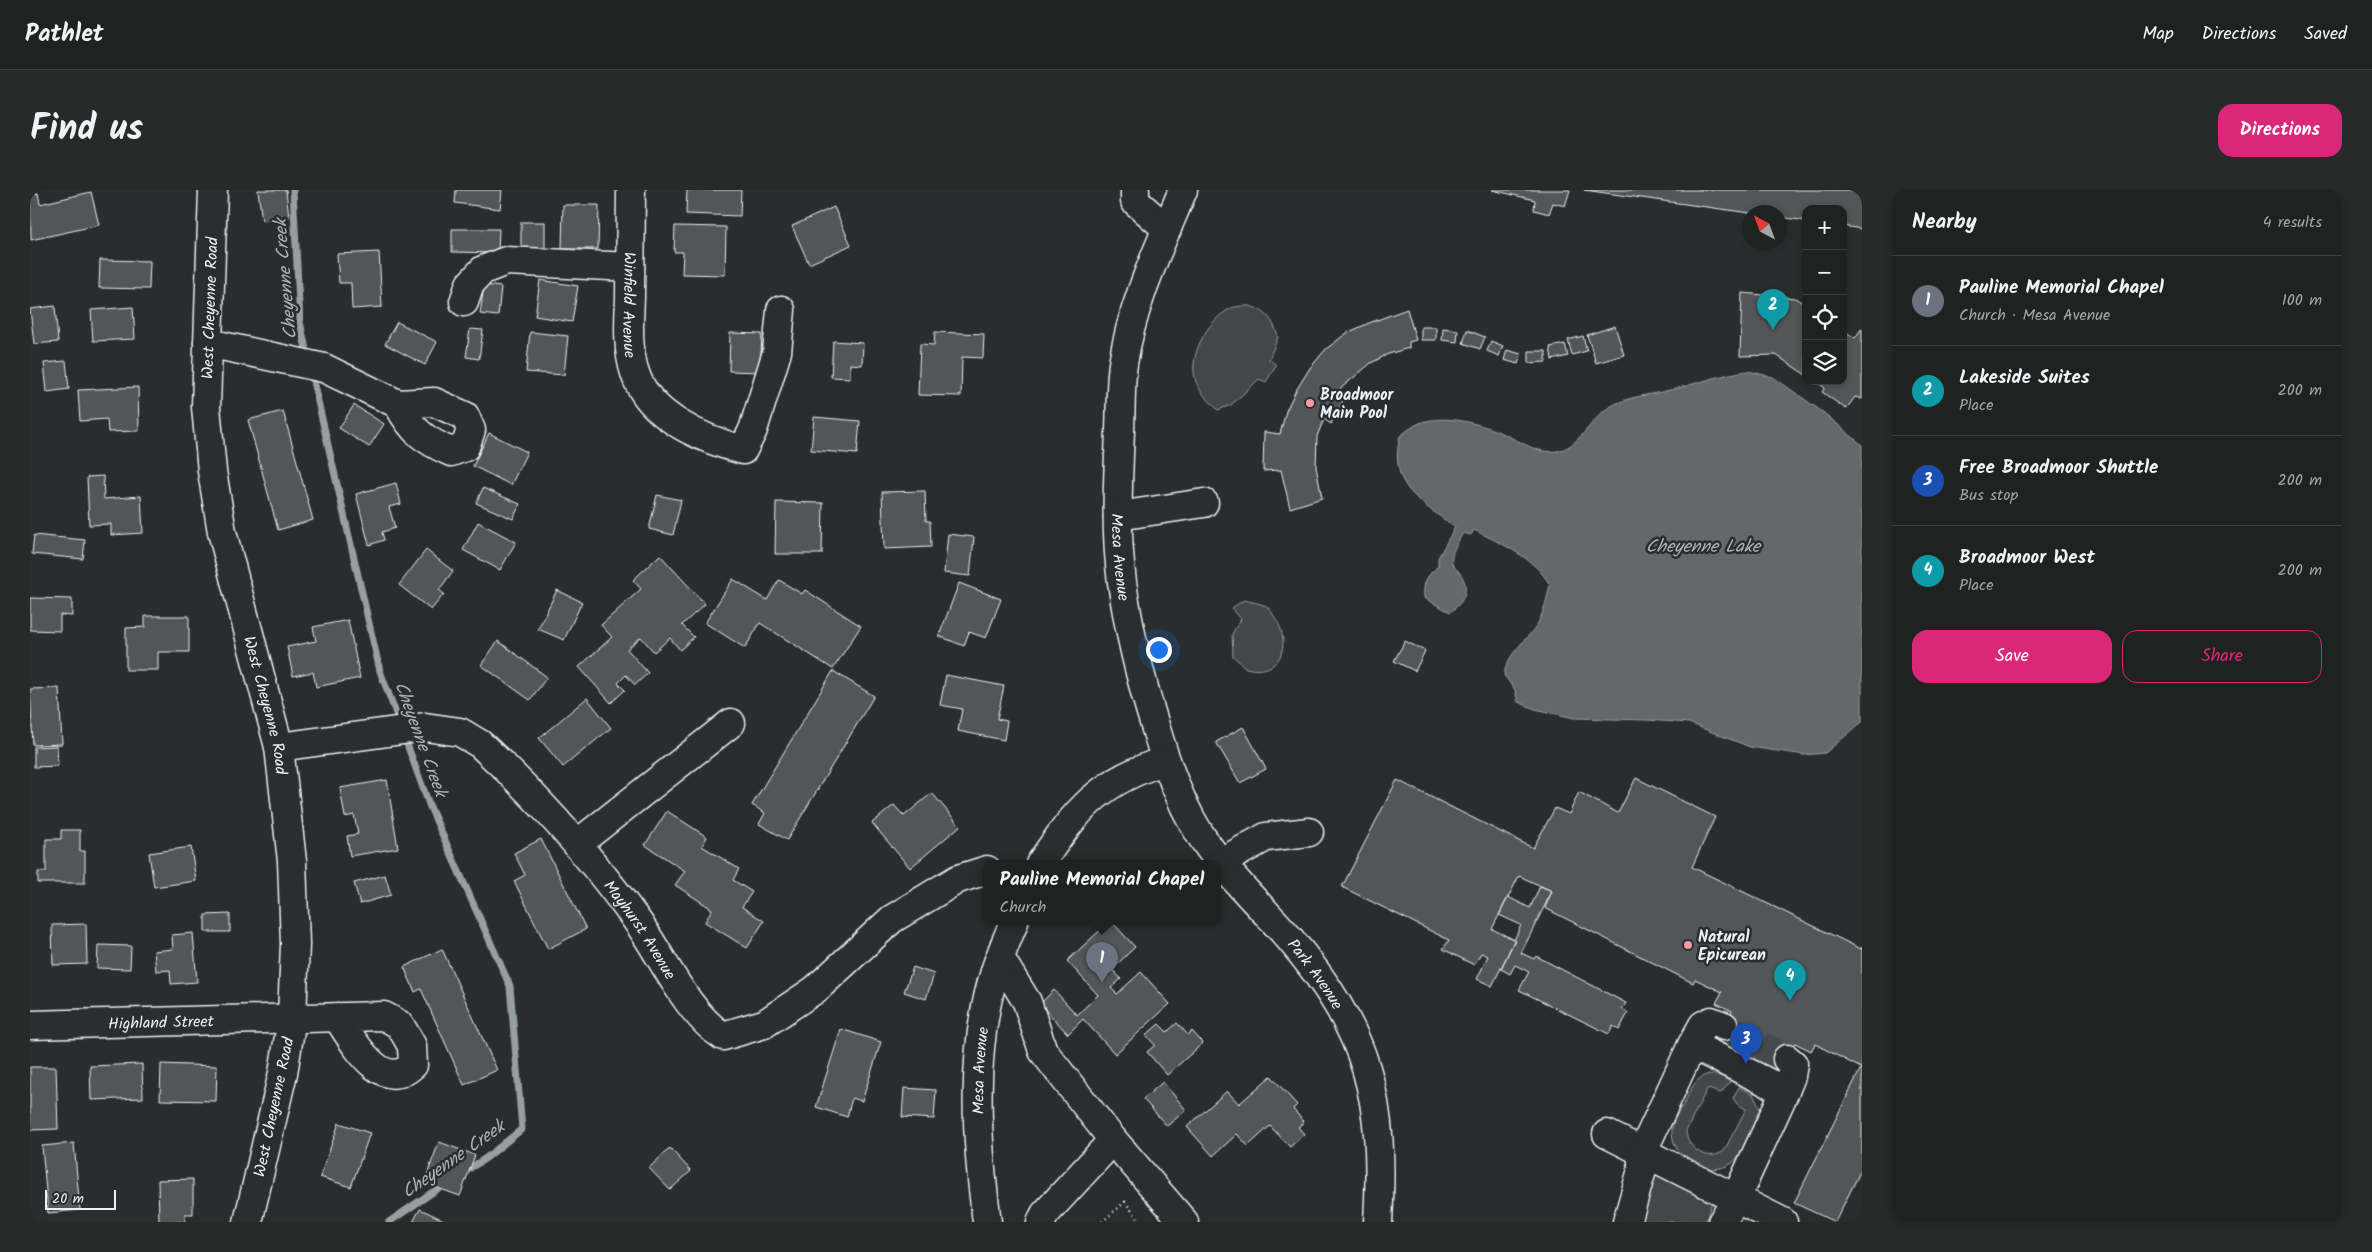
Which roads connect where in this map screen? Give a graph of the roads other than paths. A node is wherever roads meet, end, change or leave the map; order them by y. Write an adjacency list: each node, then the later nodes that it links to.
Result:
1 (213, 190): 9 (street, West Cheyenne Road)
2 (631, 190): 6 (street, Winfield Avenue)
3 (1135, 190): 5 (street)
4 (1184, 190): 5 (street, Mesa Avenue)
5 (1167, 229): 12 (street, Mesa Avenue)
6 (630, 267): 7 (street); 8 (street, Winfield Avenue)
7 (464, 302)
8 (781, 310)
9 (208, 343): 10 (street); 14 (street, West Cheyenne Road)
10 (398, 404)
11 (1204, 503): 12 (street)
12 (1118, 516): 15 (street, Mesa Avenue)
13 (731, 723): 17 (street)
14 (279, 747): 17 (street, Mayhurst Avenue); 25 (street, West Cheyenne Road)
15 (1165, 761): 18 (street); 19 (street, Park Avenue)
16 (1309, 832): 20 (street)
17 (576, 844): 21 (street, Mayhurst Avenue)
18 (1043, 860)
19 (1219, 860)
20 (1221, 862): 39 (street, Park Avenue)
21 (983, 871)
22 (1013, 925): 23 (street, Mesa Avenue)
23 (1000, 958): 32 (street); 36 (street, Mesa Avenue)
24 (337, 1017): 25 (street, Highland Street)
25 (292, 1018): 26 (street, Highland Street); 35 (street, West Cheyenne Road)
26 (30, 1025)
27 (1724, 1026): 28 (street)
28 (1692, 1045): 30 (street); 33 (street)
29 (1786, 1059): 30 (street)
30 (1785, 1091): 34 (street)
31 (1607, 1134): 33 (street)
32 (1113, 1140): 37 (street); 38 (street)
33 (1642, 1153): 34 (street); 40 (street)
34 (1736, 1198): 41 (street); 42 (street)
35 (248, 1222)
36 (987, 1222)
37 (1041, 1222)
38 (1184, 1222)
39 (1378, 1222)
40 (1627, 1222)
41 (1722, 1222)
42 (1783, 1222)

